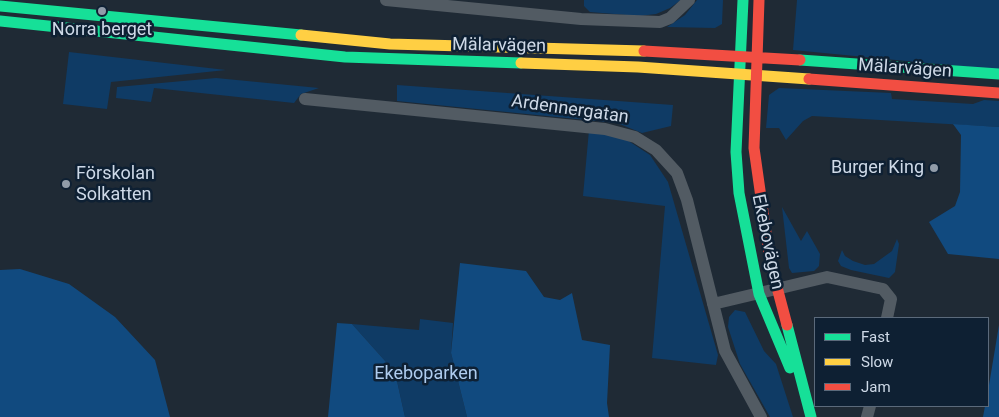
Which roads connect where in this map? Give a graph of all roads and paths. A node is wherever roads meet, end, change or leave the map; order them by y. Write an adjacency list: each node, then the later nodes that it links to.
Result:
1 (386, 0): 2 (street)
2 (688, 0)
3 (743, 0): 7 (main road, Ekebovägen)
4 (759, 0): 8 (main road, Ekebovägen)
5 (0, 6): 7 (main road, Mälarvägen)
6 (0, 21): 9 (main road, Mälarvägen)
7 (738, 55): 8 (main road, Mälarvägen); 9 (main road, Ekebovägen)
8 (759, 56): 10 (main road, Mälarvägen); 11 (main road, Ekebovägen)
9 (738, 74): 11 (main road, Mälarvägen); 15 (main road, Ekebovägen)
10 (999, 74)
11 (758, 75): 12 (main road, Mälarvägen); 14 (main road, Ekebovägen)
12 (999, 93)
13 (305, 100): 16 (street, Ardennergatan)
14 (777, 289): 15 (street); 17 (street); 18 (main road, Ekebovägen)
15 (759, 294): 16 (street); 18 (main road, Ekebovägen)
16 (713, 304): 19 (street, Ardennergatan)
17 (887, 317)
18 (810, 413)
19 (761, 417)

